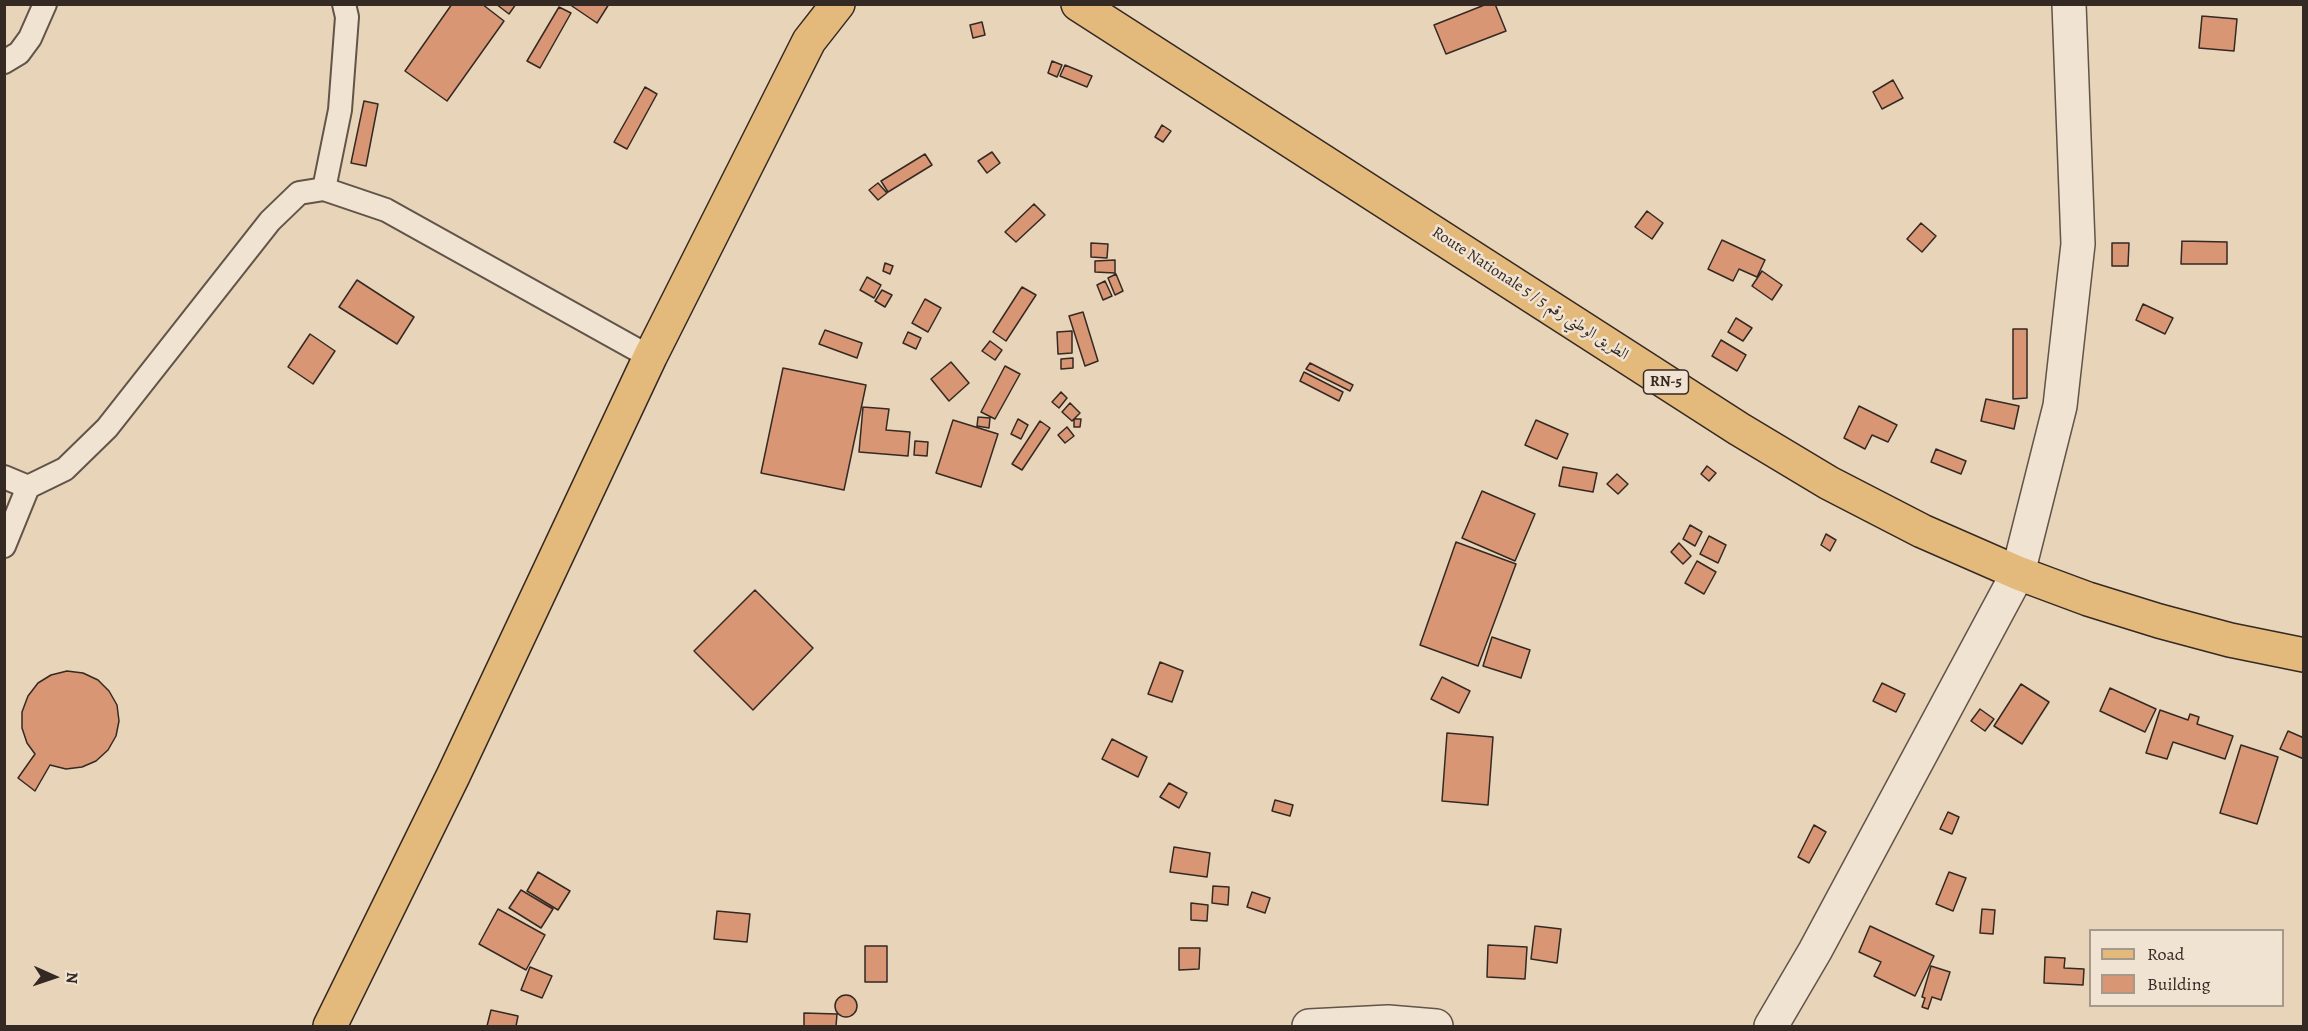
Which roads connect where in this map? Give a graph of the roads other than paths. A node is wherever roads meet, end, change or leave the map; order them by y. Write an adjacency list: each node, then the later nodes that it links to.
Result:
1 (45, 4): 8 (lane)
2 (344, 4): 9 (lane)
3 (814, 4): 7 (main road)
4 (838, 4): 7 (main road)
5 (1078, 4): 14 (main road, Route Nationale 5 / الطريق الوطني رقم 5 / RN-5)
6 (2069, 4): 14 (street)
7 (808, 41): 10 (main road)
8 (4, 62)
9 (324, 189): 10 (lane); 12 (lane)
10 (650, 357): 16 (main road)
11 (4, 477): 12 (lane)
12 (28, 487): 13 (lane)
13 (4, 546)
14 (2018, 573): 15 (main road, Route Nationale 5 / الطريق الوطني رقم 5 / RN-5); 19 (street)
15 (2304, 655)
16 (330, 1026)
17 (1309, 1026): 18 (street)
18 (1436, 1026)
19 (1771, 1026)

